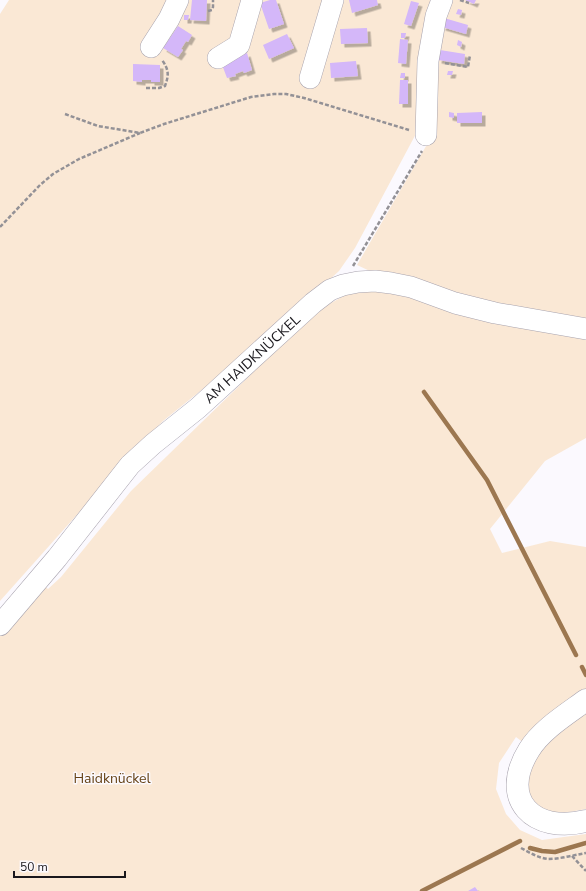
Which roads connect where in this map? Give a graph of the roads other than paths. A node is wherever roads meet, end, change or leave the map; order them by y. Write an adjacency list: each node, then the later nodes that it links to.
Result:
1 (178, 0): 5 (street)
2 (252, 0): 6 (street)
3 (333, 0): 7 (street)
4 (442, 0): 8 (street)
5 (151, 47)
6 (218, 58)
7 (310, 78)
8 (426, 135)
9 (586, 329): 10 (street, AM HAIDKNÜCKEL)
10 (0, 625)
11 (586, 700): 12 (main road)
12 (586, 821)

